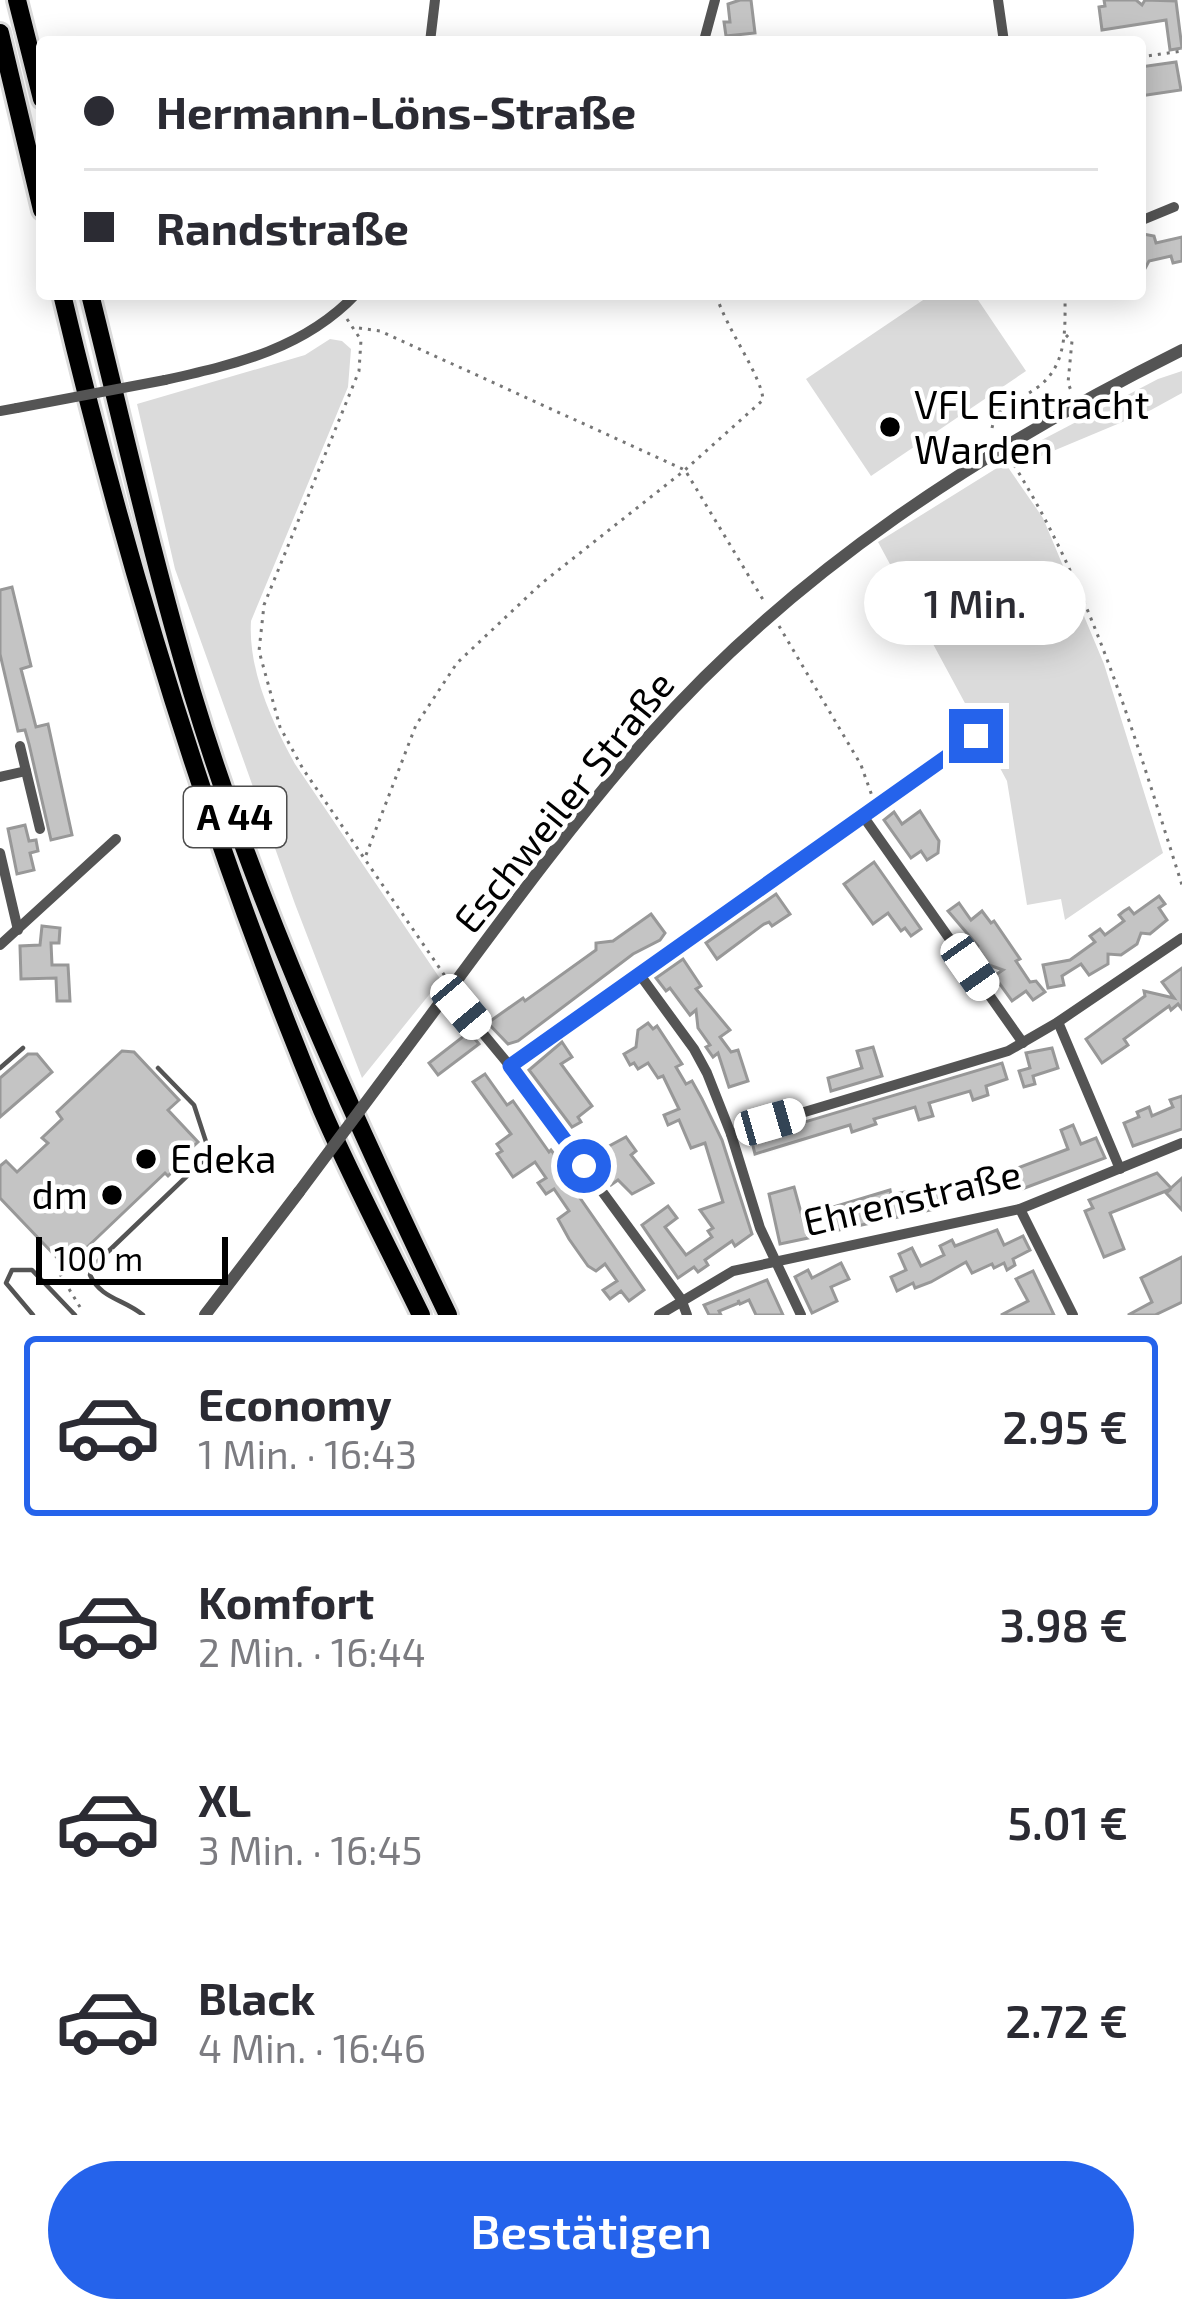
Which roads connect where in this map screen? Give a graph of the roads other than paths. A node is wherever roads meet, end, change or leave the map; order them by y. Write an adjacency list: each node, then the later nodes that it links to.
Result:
1 (17, 0): 9 (highway)
2 (434, 0): 6 (street)
3 (715, 0): 7 (street)
4 (998, 0): 8 (street)
5 (0, 33): 10 (highway)
6 (431, 36)
7 (705, 36)
8 (1003, 36)
9 (36, 75)
10 (36, 185)
11 (1174, 207): 12 (street)
12 (1146, 218)
13 (64, 300): 47 (highway, A 44)
14 (92, 300): 48 (highway, A 44)
15 (350, 300): 17 (street, bridge)
16 (1182, 350): 46 (street, Eschweiler Straße, bridge)
17 (0, 411)
18 (976, 736): 22 (street)
19 (20, 746): 20 (street)
20 (26, 771): 21 (street); 23 (street)
21 (0, 777)
22 (867, 813): 29 (street); 32 (street)
23 (40, 829)
24 (116, 839): 26 (street)
25 (0, 853): 26 (street)
26 (19, 930): 28 (street)
27 (1182, 938): 31 (street)
28 (0, 945)
29 (640, 975): 34 (street); 37 (street)
30 (461, 1007): 34 (street)
31 (1058, 1022): 32 (street); 39 (street)
32 (1023, 1043): 37 (street)
33 (22, 1048): 35 (lane)
34 (510, 1066): 42 (street)
35 (0, 1068)
36 (158, 1068): 45 (lane)
37 (731, 1133): 41 (street)
38 (1182, 1143): 39 (street, Ehrenstraße)
39 (1120, 1169): 40 (street, Ehrenstraße)
40 (1020, 1209): 41 (street, Ehrenstraße); 52 (street)
41 (775, 1259): 42 (street, Ehrenstraße); 51 (street)
42 (681, 1299): 49 (street, Ehrenstraße); 50 (street)
43 (32, 1315): 44 (lane)
44 (77, 1315)
45 (142, 1315)
46 (205, 1315)
47 (421, 1315)
48 (448, 1315)
49 (659, 1315)
50 (687, 1315)
51 (801, 1315)
52 (1073, 1315)

